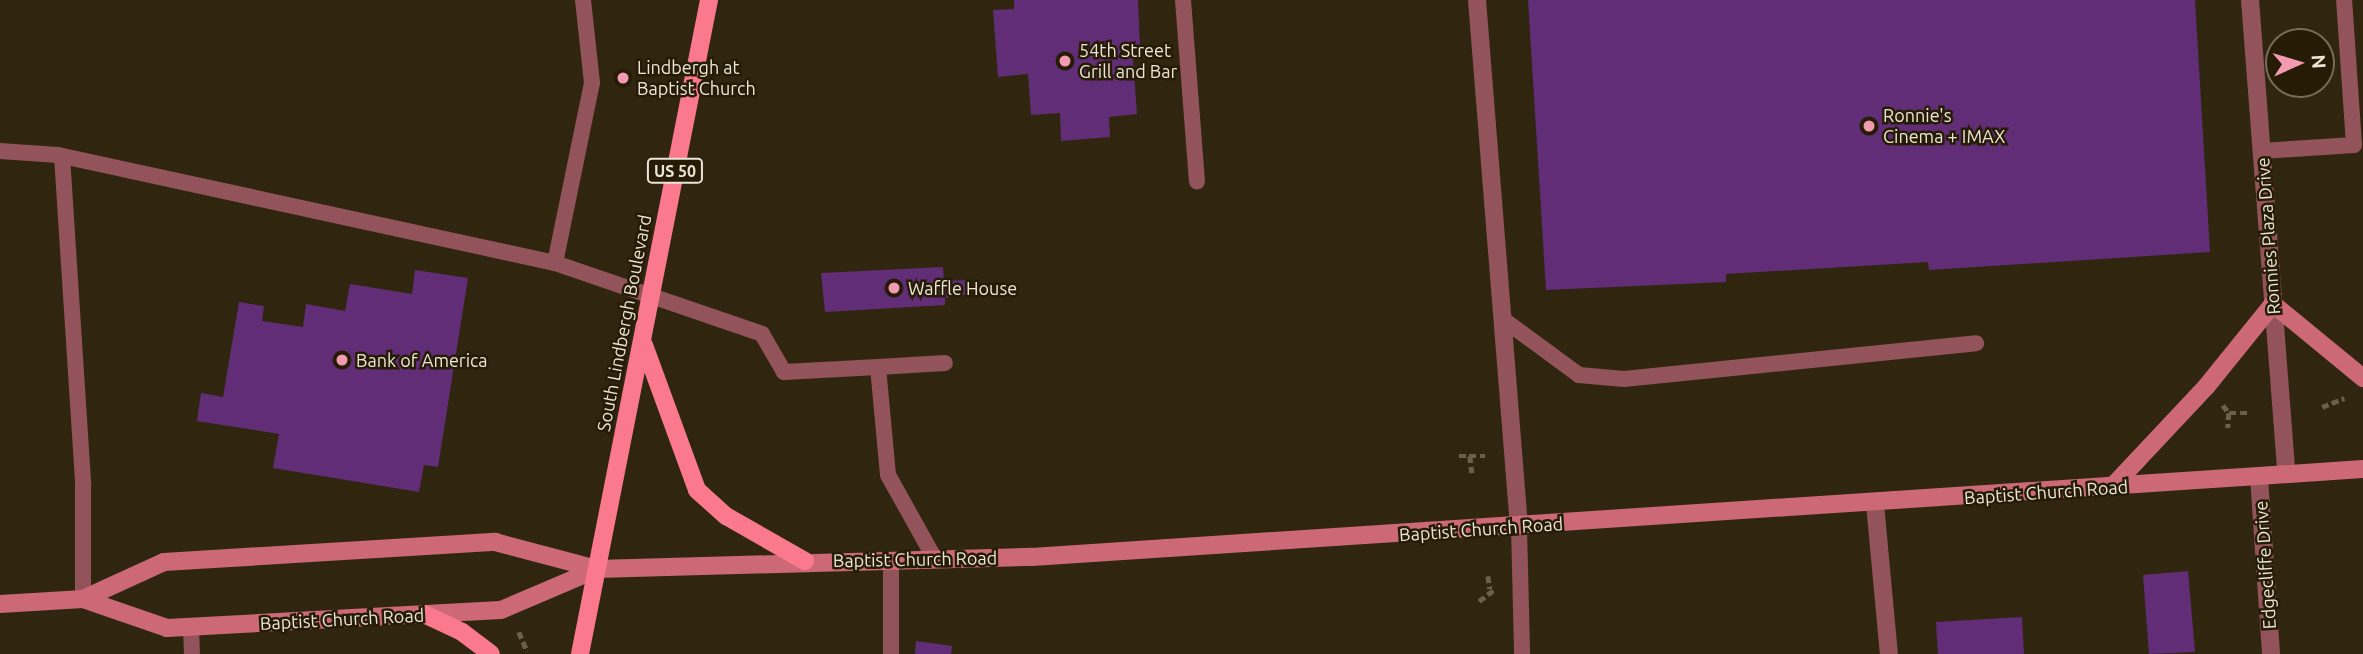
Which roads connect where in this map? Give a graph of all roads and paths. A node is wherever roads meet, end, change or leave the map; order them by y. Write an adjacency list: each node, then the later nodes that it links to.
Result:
1 (583, 0): 11 (lane)
2 (709, 0): 12 (main road, South Lindbergh Boulevard / US 50)
3 (1183, 0): 10 (lane)
4 (1477, 0): 14 (street)
5 (2250, 0): 8 (street, Ronnies Plaza Drive)
6 (2344, 0): 8 (lane)
7 (0, 151): 9 (lane)
8 (2261, 152): 13 (street, Ronnies Plaza Drive)
9 (62, 156): 11 (lane); 39 (lane)
10 (1197, 181)
11 (555, 263): 12 (lane)
12 (651, 294): 15 (main road, South Lindbergh Boulevard / US 50); 18 (lane)
13 (2273, 304): 19 (street); 28 (street, Ronnies Plaza Drive); 31 (street)
14 (1504, 320): 16 (lane); 33 (street)
15 (643, 342): 36 (main road); 37 (main road, South Lindbergh Boulevard / US 50)
16 (1976, 343)
17 (945, 363): 18 (lane)
18 (878, 366): 34 (lane)
19 (2363, 378)
20 (2348, 396): 21 (path)
21 (2322, 407)
22 (2229, 413): 23 (path)
23 (2248, 413)
24 (1460, 456): 25 (path)
25 (1470, 456): 26 (path); 29 (path)
26 (1485, 456)
27 (2363, 469): 28 (street, Baptist Church Road)
28 (2286, 472): 30 (street, Baptist Church Road)
29 (1472, 473)
30 (2259, 477): 31 (street, Baptist Church Road); 52 (street, Edgecliffe Drive)
31 (2112, 487): 32 (street, Baptist Church Road)
32 (1875, 504): 33 (street, Baptist Church Road); 51 (street)
33 (1519, 527): 34 (street, Baptist Church Road); 50 (lane)
34 (935, 559): 35 (street, Baptist Church Road)
35 (891, 560): 36 (street, Baptist Church Road); 49 (lane)
36 (805, 561): 37 (street, Baptist Church Road)
37 (597, 569): 39 (street, Baptist Church Road); 42 (street, Baptist Church Road); 48 (main road, South Lindbergh Boulevard / US 50)
38 (1488, 576): 40 (path)
39 (83, 599): 41 (street, Baptist Church Road); 43 (street, Baptist Church Road)
40 (1479, 601)
41 (0, 604)
42 (425, 614): 43 (street, Baptist Church Road); 47 (main road)
43 (191, 627): 46 (lane)
44 (519, 631): 45 (path)
45 (527, 652)
46 (192, 654)
47 (491, 654)
48 (580, 654)
49 (891, 654)
50 (1522, 654)
51 (1889, 654)
52 (2271, 654)

